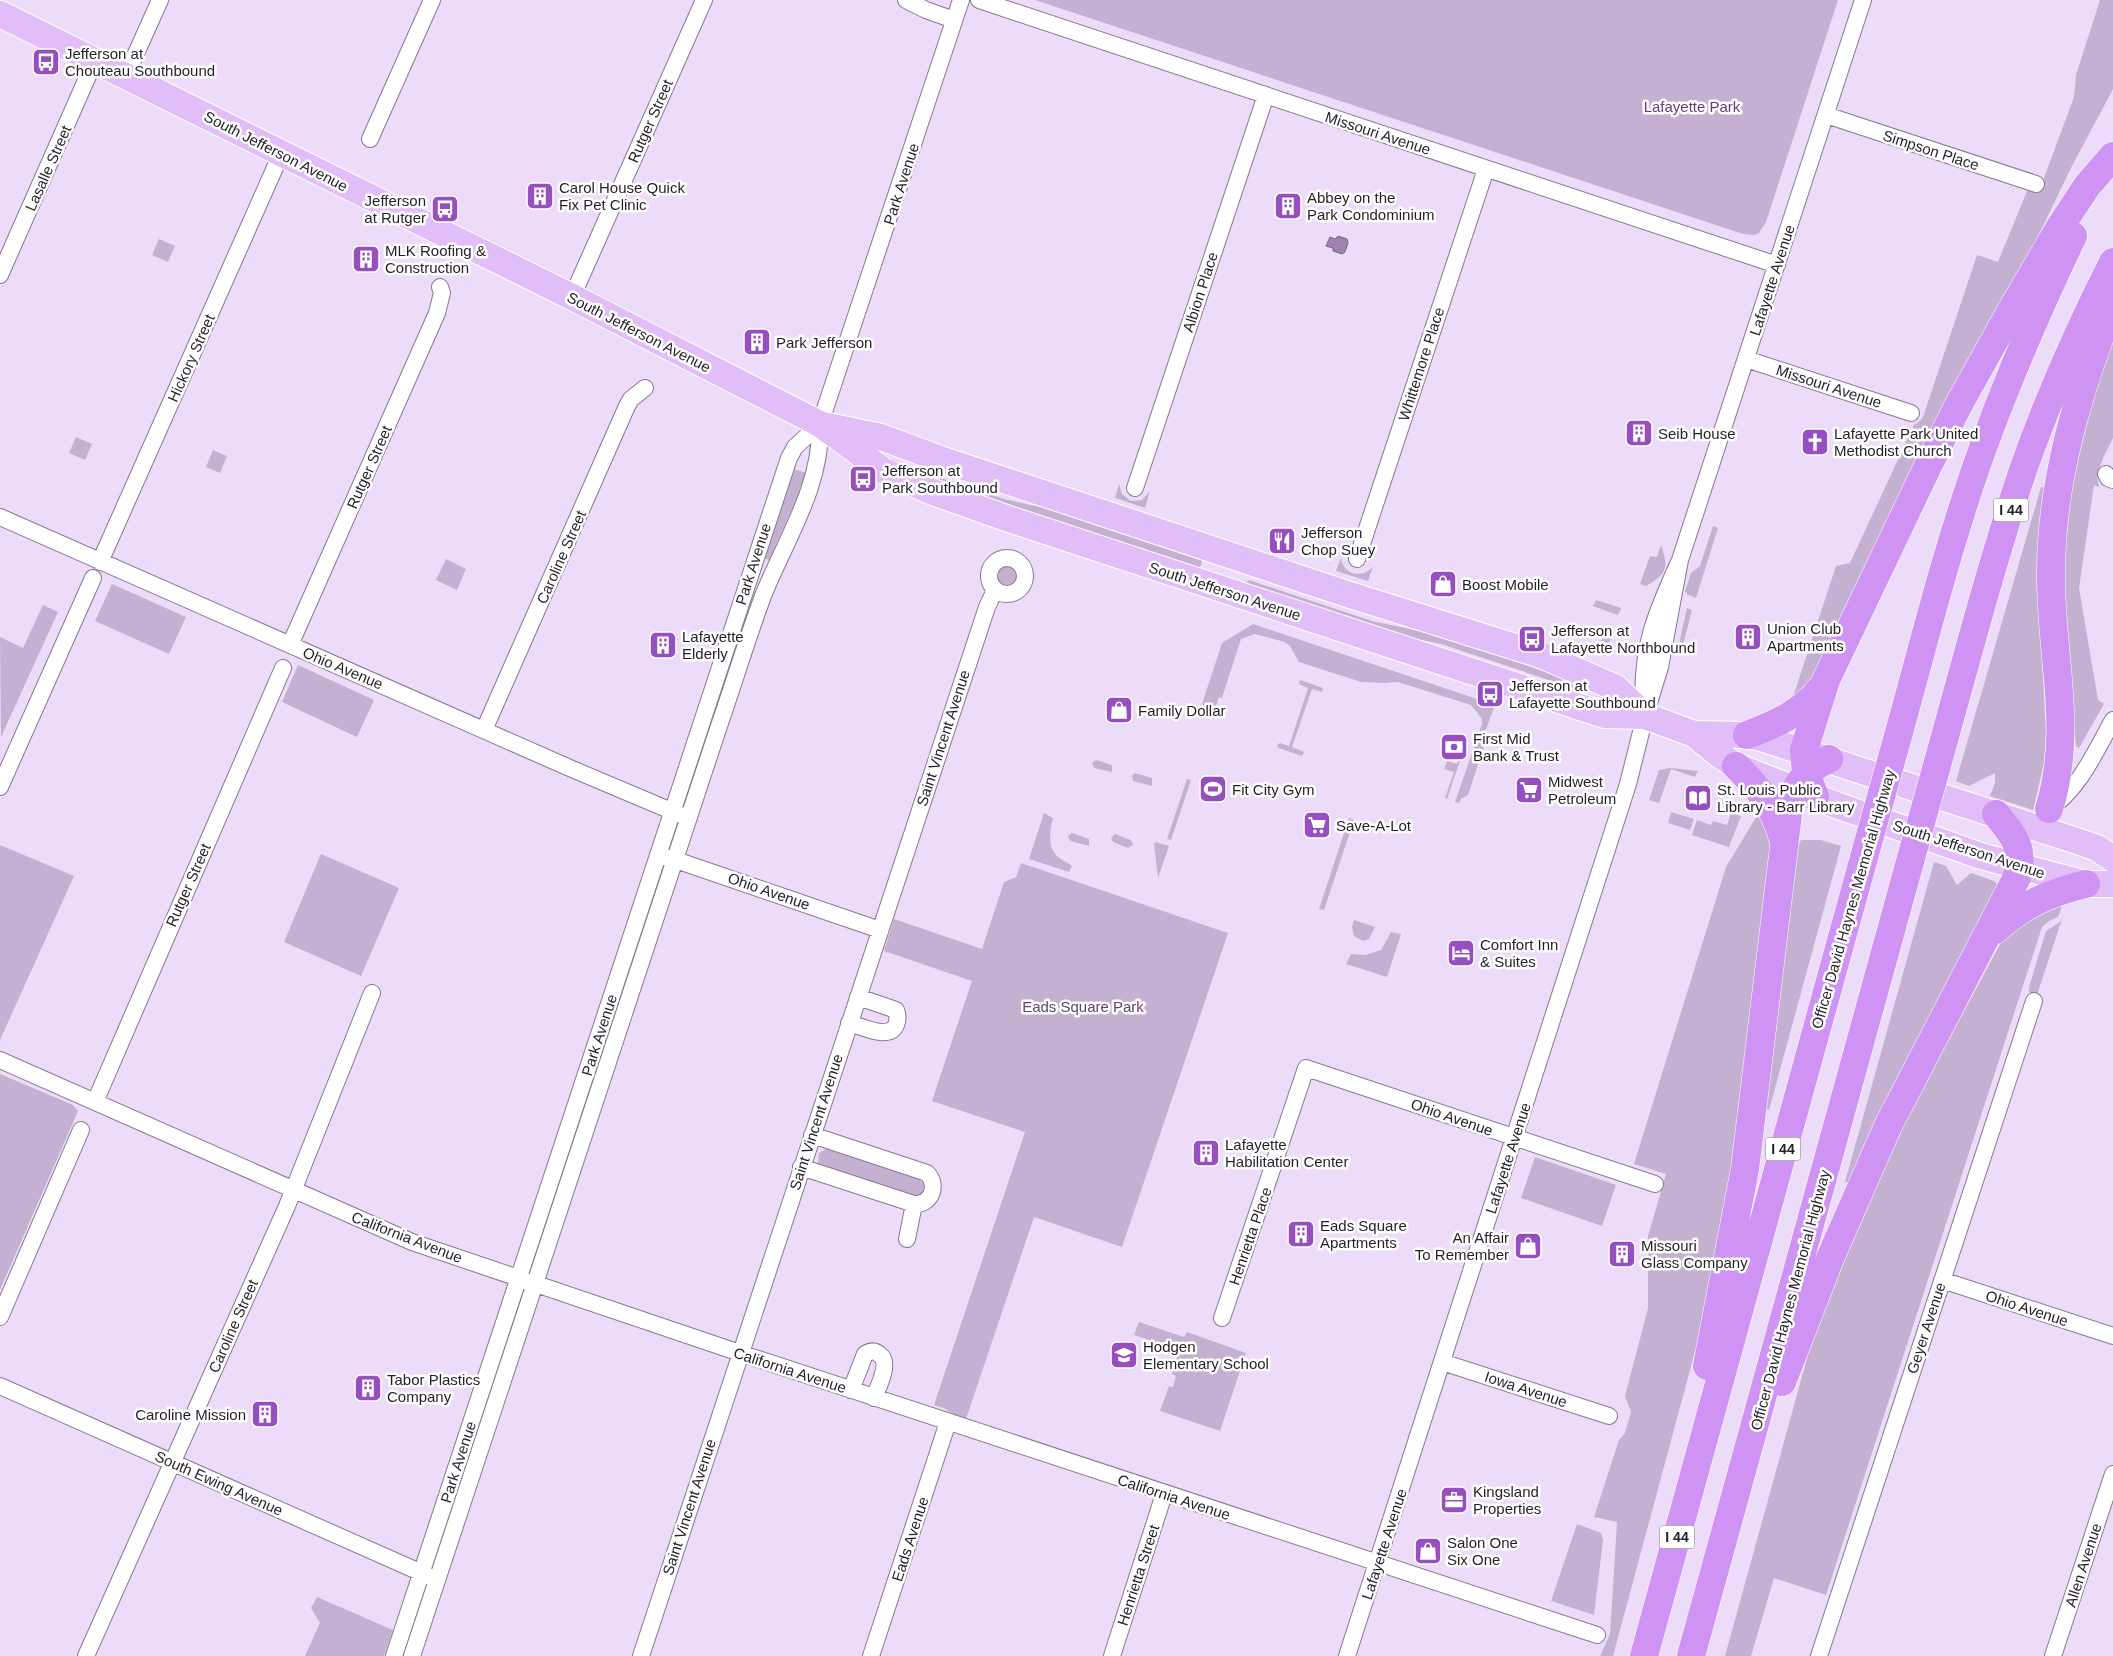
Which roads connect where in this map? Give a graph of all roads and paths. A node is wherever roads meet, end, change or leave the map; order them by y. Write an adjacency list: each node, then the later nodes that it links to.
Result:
1 (160, 0): 11 (street)
2 (432, 0): 14 (street)
3 (704, 0): 23 (street, Rutger Street)
4 (906, 0): 9 (street)
5 (961, 0): 9 (street, Park Avenue)
6 (979, 0): 12 (street, Missouri Avenue)
7 (1863, 0): 13 (street, Lafayette Avenue)
8 (0, 14): 10 (main road, South Jefferson Avenue)
9 (954, 20): 28 (street, Park Avenue)
10 (95, 60): 11 (main road, South Jefferson Avenue); 21 (street, Lasalle Street)
11 (126, 76): 15 (main road, South Jefferson Avenue)
12 (1266, 95): 17 (street, Missouri Avenue); 29 (street, Albion Place)
13 (1826, 115): 18 (street, Simpson Place); 20 (street, Lafayette Avenue)
14 (370, 139)
15 (281, 154): 23 (main road, South Jefferson Avenue); 32 (street, Hickory Street)
16 (2113, 158): 37 (highway); 87 (highway, Officer David Haynes Memorial Highway / I 44, bridge)
17 (1486, 169): 20 (street, Missouri Avenue); 31 (street, Whittemore Place)
18 (2036, 184)
19 (2113, 262): 84 (highway, Officer David Haynes Memorial Highway / I 44, bridge)
20 (1777, 265): 25 (street, Lafayette Avenue)
21 (0, 275)
22 (440, 287): 35 (street, Rutger Street)
23 (572, 297): 28 (main road, South Jefferson Avenue)
24 (2113, 302): 49 (highway)
25 (1746, 359): 27 (street, Missouri Avenue); 38 (street, Lafayette Avenue)
26 (645, 388): 40 (street, Caroline Street)
27 (1911, 413)
28 (820, 424): 38 (main road, South Jefferson Avenue); 38 (main road, South Jefferson Avenue); 46 (street, Park Avenue); 48 (street, Park Avenue)
29 (1135, 488)
30 (0, 517): 32 (street, Ohio Avenue)
31 (1357, 559)
32 (100, 562): 35 (street, Ohio Avenue)
33 (93, 578): 45 (street)
34 (995, 590): 56 (street, Saint Vincent Avenue)
35 (290, 645): 40 (street, Ohio Avenue)
36 (283, 668): 64 (street, Rutger Street)
37 (1826, 680): 42 (highway); 44 (highway)
38 (1645, 716): 41 (main road, South Jefferson Avenue); 67 (street, Lafayette Avenue)
39 (2113, 720): 49 (street)
40 (484, 730): 46 (street, Ohio Avenue)
41 (1694, 734): 42 (main road, South Jefferson Avenue); 43 (main road, South Jefferson Avenue)
42 (1747, 735): 44 (main road, South Jefferson Avenue)
43 (1736, 766): 44 (main road, South Jefferson Avenue); 50 (highway)
44 (1810, 774): 47 (main road, South Jefferson Avenue); 50 (highway); 52 (main road, South Jefferson Avenue)
45 (0, 787)
46 (672, 812): 48 (street, Ohio Avenue); 51 (street, Park Avenue)
47 (1996, 814): 49 (main road, South Jefferson Avenue); 52 (highway)
48 (688, 817): 51 (street, Park Avenue)
49 (2046, 819): 52 (main road); 53 (main road, South Jefferson Avenue)
50 (1784, 845): 87 (highway)
51 (666, 857): 56 (street, Ohio Avenue); 73 (street, Park Avenue); 75 (street, Park Avenue)
52 (2020, 858): 54 (main road, South Jefferson Avenue); 57 (highway)
53 (2113, 859)
54 (2086, 884): 55 (main road, South Jefferson Avenue); 57 (highway)
55 (2113, 884)
56 (880, 930): 59 (street, Saint Vincent Avenue)
57 (1986, 938): 84 (highway)
58 (372, 993): 70 (street, Caroline Street)
59 (858, 997): 61 (street, Saint Vincent Avenue); 61 (street)
60 (2034, 1001): 74 (street, Geyer Avenue)
61 (849, 1023): 66 (street, Saint Vincent Avenue)
62 (0, 1060): 64 (street, California Avenue)
63 (1306, 1068): 67 (street, Ohio Avenue); 77 (street, Henrietta Place)
64 (94, 1102): 70 (street, California Avenue)
65 (81, 1130): 76 (street)
66 (812, 1136): 68 (street, Saint Vincent Avenue); 71 (street)
67 (1514, 1138): 69 (street, Ohio Avenue); 80 (street, Lafayette Avenue)
68 (801, 1167): 71 (street); 79 (street, Saint Vincent Avenue)
69 (1655, 1184)
70 (294, 1190): 73 (street, California Avenue); 88 (street, Caroline Street)
71 (914, 1204): 72 (street)
72 (907, 1240)
73 (519, 1278): 75 (street, California Avenue); 92 (street, Park Avenue)
74 (1942, 1280): 78 (street, Ohio Avenue); 104 (street, Geyer Avenue)
75 (536, 1284): 79 (street, California Avenue); 93 (street, Park Avenue)
76 (0, 1317)
77 (1222, 1318)
78 (2113, 1336)
79 (740, 1353): 82 (street, California Avenue); 98 (street, Saint Vincent Avenue)
80 (1442, 1362): 85 (street, Iowa Avenue); 91 (street, Lafayette Avenue)
81 (0, 1386): 88 (street, South Ewing Avenue)
82 (851, 1390): 83 (street, California Avenue); 83 (street)
83 (874, 1398): 86 (street, California Avenue)
84 (1758, 1413): 103 (highway, Officer David Haynes Memorial Highway / I 44)
85 (1609, 1416)
86 (948, 1422): 90 (street, California Avenue); 99 (street, Eads Avenue)
87 (1699, 1454): 102 (highway, Officer David Haynes Memorial Highway / I 44)
88 (173, 1463): 92 (street, South Ewing Avenue); 95 (street, Caroline Street)
89 (2113, 1474): 105 (street, Allen Avenue)
90 (1164, 1494): 91 (street, California Avenue); 100 (street, Henrietta Street)
91 (1377, 1564): 94 (street, California Avenue); 101 (street, Lafayette Avenue)
92 (422, 1573): 93 (street, South Ewing Avenue); 96 (street, Park Avenue)
93 (438, 1579): 97 (street, Park Avenue)
94 (1597, 1635)
95 (86, 1656)
96 (394, 1656)
97 (412, 1656)
98 (641, 1656)
99 (872, 1656)
100 (1112, 1656)
101 (1347, 1656)
102 (1644, 1656)
103 (1691, 1656)
104 (1818, 1656)
105 (2053, 1656)

